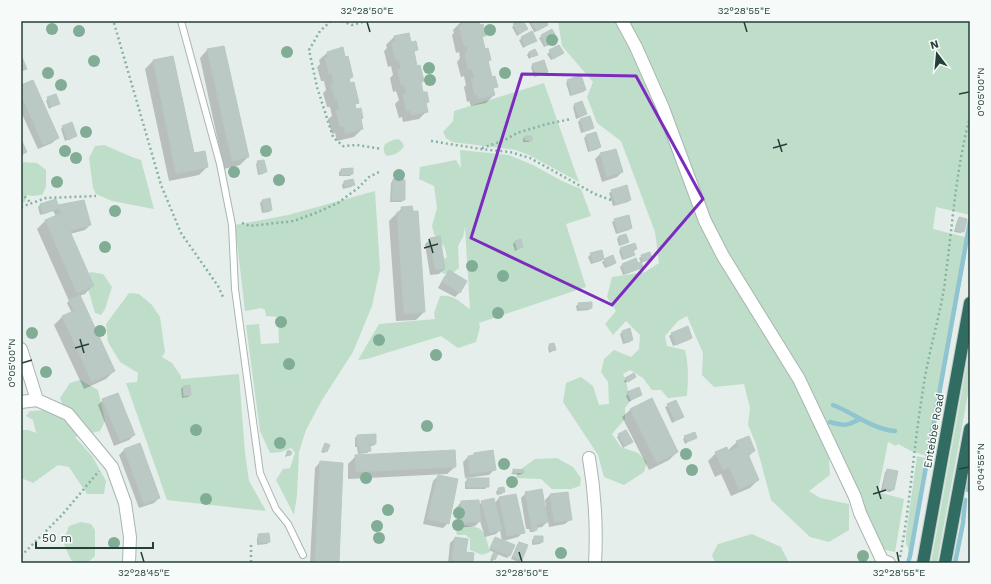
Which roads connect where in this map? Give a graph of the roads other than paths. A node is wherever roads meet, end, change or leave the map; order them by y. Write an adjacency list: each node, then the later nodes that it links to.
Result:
1 (181, 21): 9 (lane)
2 (622, 21): 10 (street)
3 (970, 303): 13 (highway, Entebbe Road)
4 (21, 349): 5 (street)
5 (37, 400): 6 (street); 11 (street)
6 (21, 402)
7 (970, 429): 14 (highway)
8 (589, 458): 12 (street)
9 (303, 555)
10 (885, 562)
11 (129, 563)
12 (595, 563)
13 (923, 563)
14 (944, 563)

